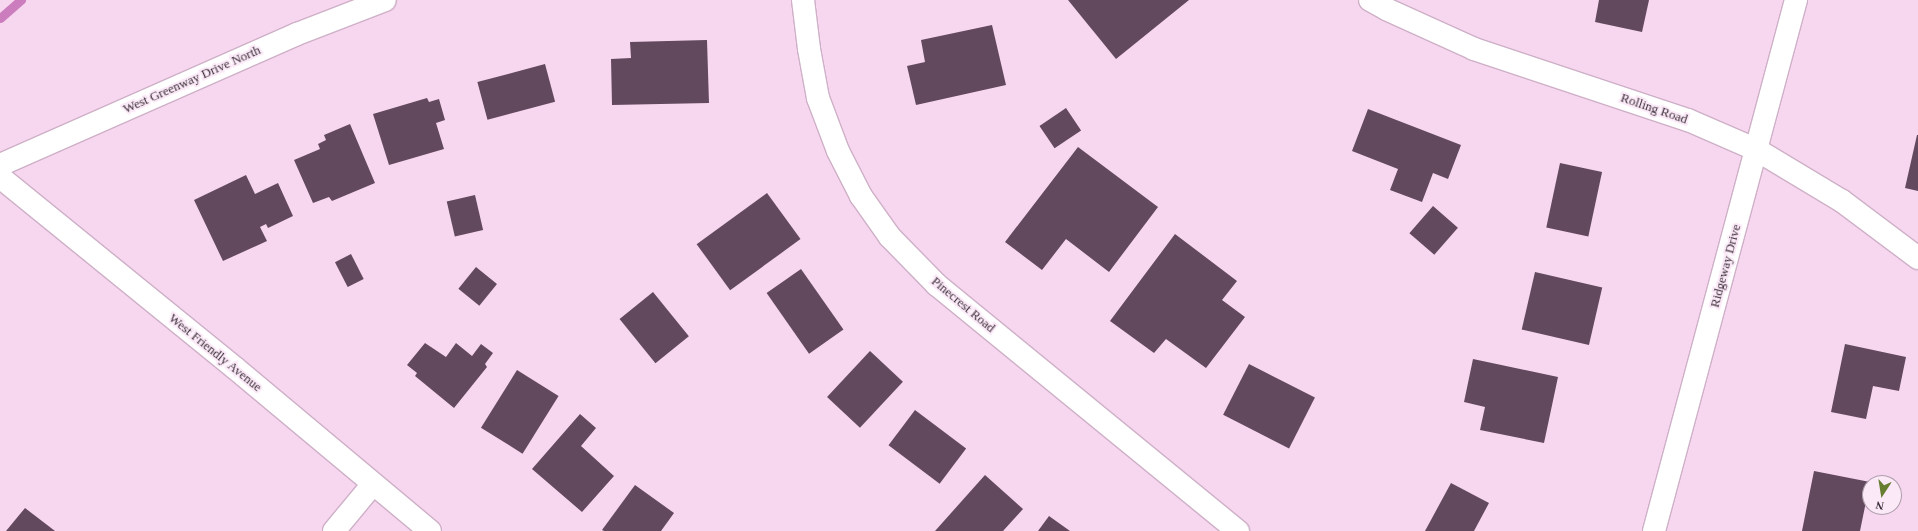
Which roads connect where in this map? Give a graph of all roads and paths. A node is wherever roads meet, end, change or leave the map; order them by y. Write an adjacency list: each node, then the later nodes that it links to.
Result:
1 (385, 0): 6 (street, West Greenway Drive North)
2 (804, 0): 12 (street, Pinecrest Road)
3 (1370, 0): 5 (street, Rolling Road)
4 (1796, 0): 5 (street, Ridgeway Drive)
5 (1757, 150): 8 (street, Rolling Road); 13 (street, Ridgeway Drive)
6 (0, 165)
7 (0, 177): 9 (street, West Friendly Avenue)
8 (1918, 258)
9 (373, 484): 10 (street); 11 (street, West Friendly Avenue)
10 (334, 531)
11 (430, 531)
12 (1238, 531)
13 (1654, 531)

